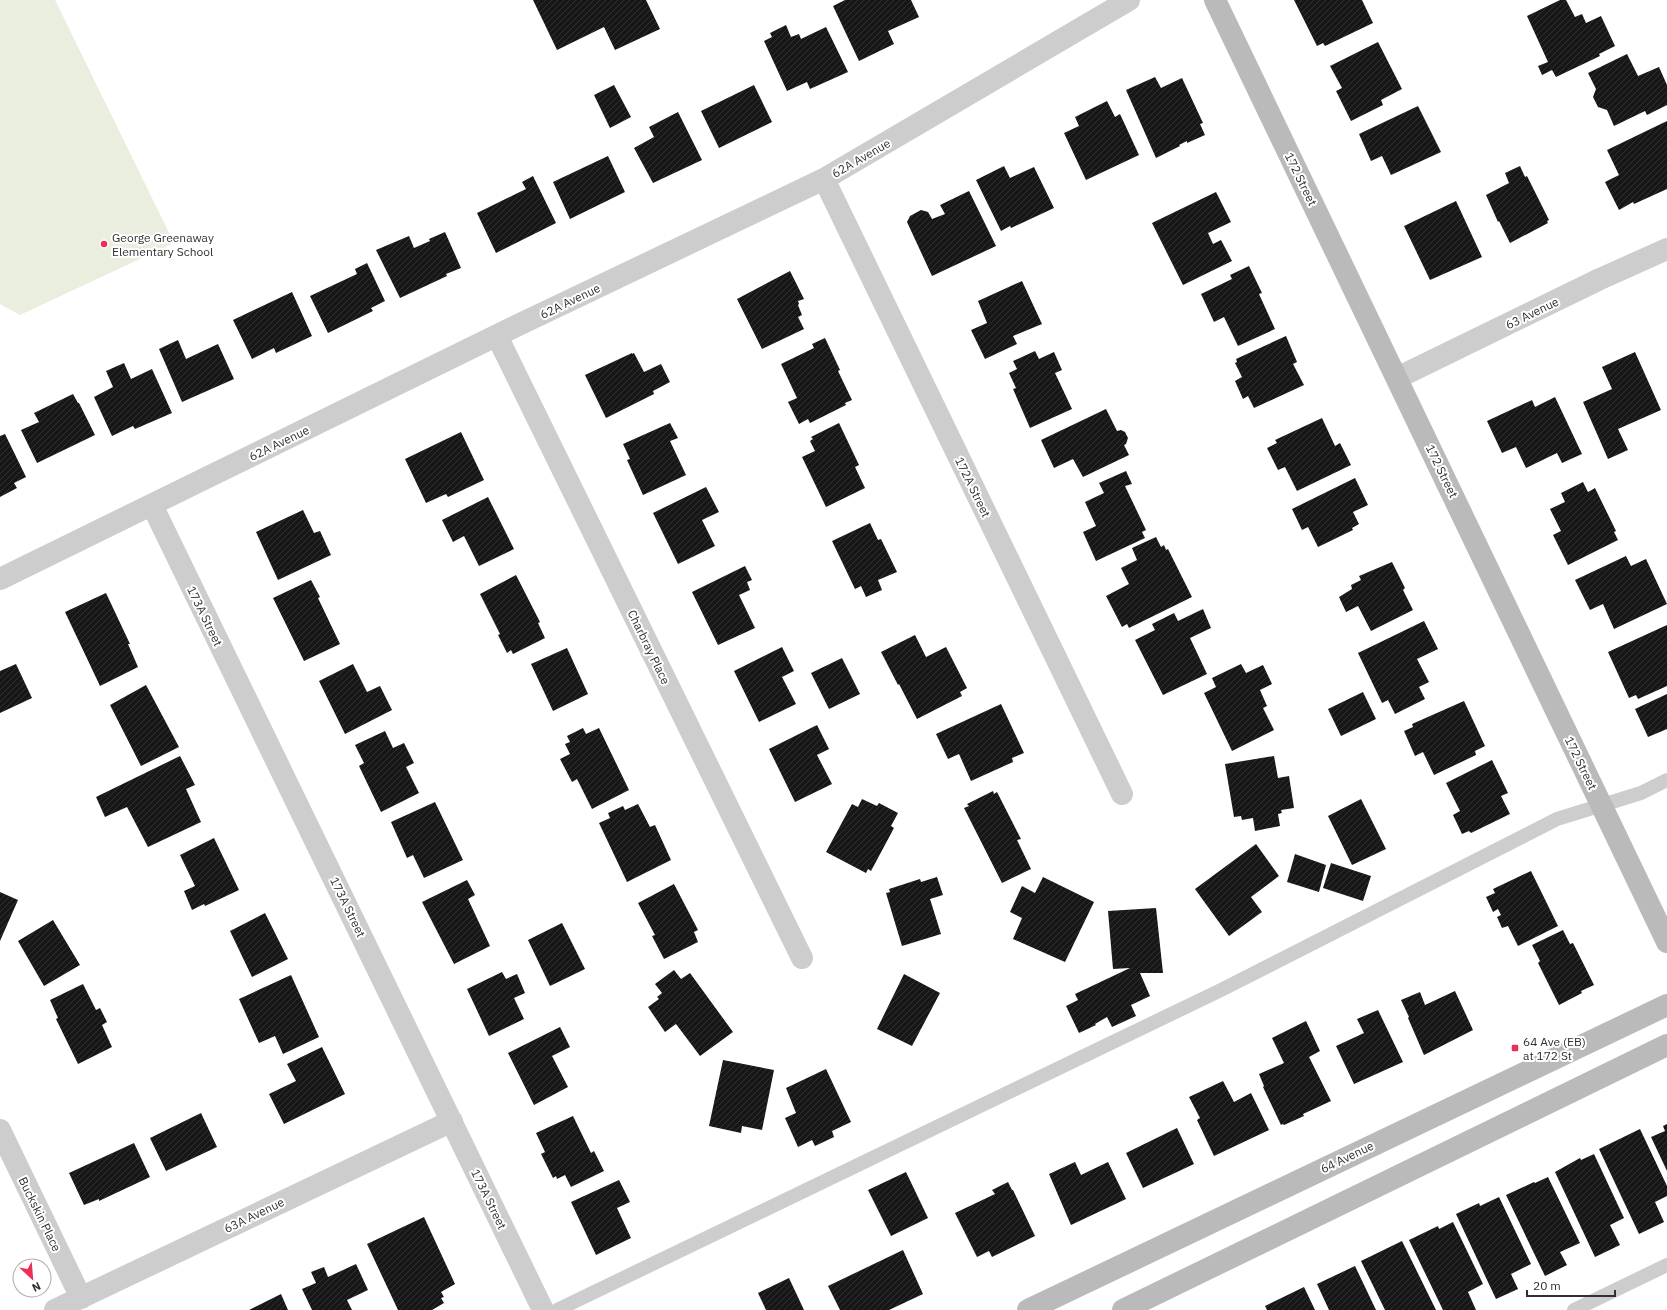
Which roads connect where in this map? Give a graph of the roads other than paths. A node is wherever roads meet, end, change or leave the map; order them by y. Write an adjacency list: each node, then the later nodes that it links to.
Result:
1 (1128, 0): 3 (street, 62A Avenue)
2 (1215, 0): 6 (main road, 172 Street)
3 (824, 179): 5 (street, 62A Avenue); 10 (street, 172A Street)
4 (1667, 249): 6 (street, 63 Avenue)
5 (497, 336): 7 (street, 62A Avenue); 13 (street, Charbray Place)
6 (1397, 378): 11 (main road, 172 Street)
7 (152, 505): 8 (street, 62A Avenue); 16 (street, 173A Street)
8 (0, 579)
9 (1667, 780): 11 (lane)
10 (1122, 794)
11 (1602, 805): 12 (main road, 172 Street); 22 (lane)
12 (1667, 942)
13 (802, 958)
14 (1667, 1004): 23 (main road, 64 Avenue)
15 (1667, 1045): 24 (main road)
16 (452, 1121): 19 (street, 63A Avenue); 21 (street, 173A Street)
17 (0, 1130): 19 (street, Buckskin Place)
18 (1667, 1265): 25 (lane)
19 (81, 1298): 20 (street, 63A Avenue)
20 (56, 1310)
21 (543, 1310)
22 (557, 1310)
23 (1028, 1310)
24 (1123, 1310)
25 (1574, 1310)

